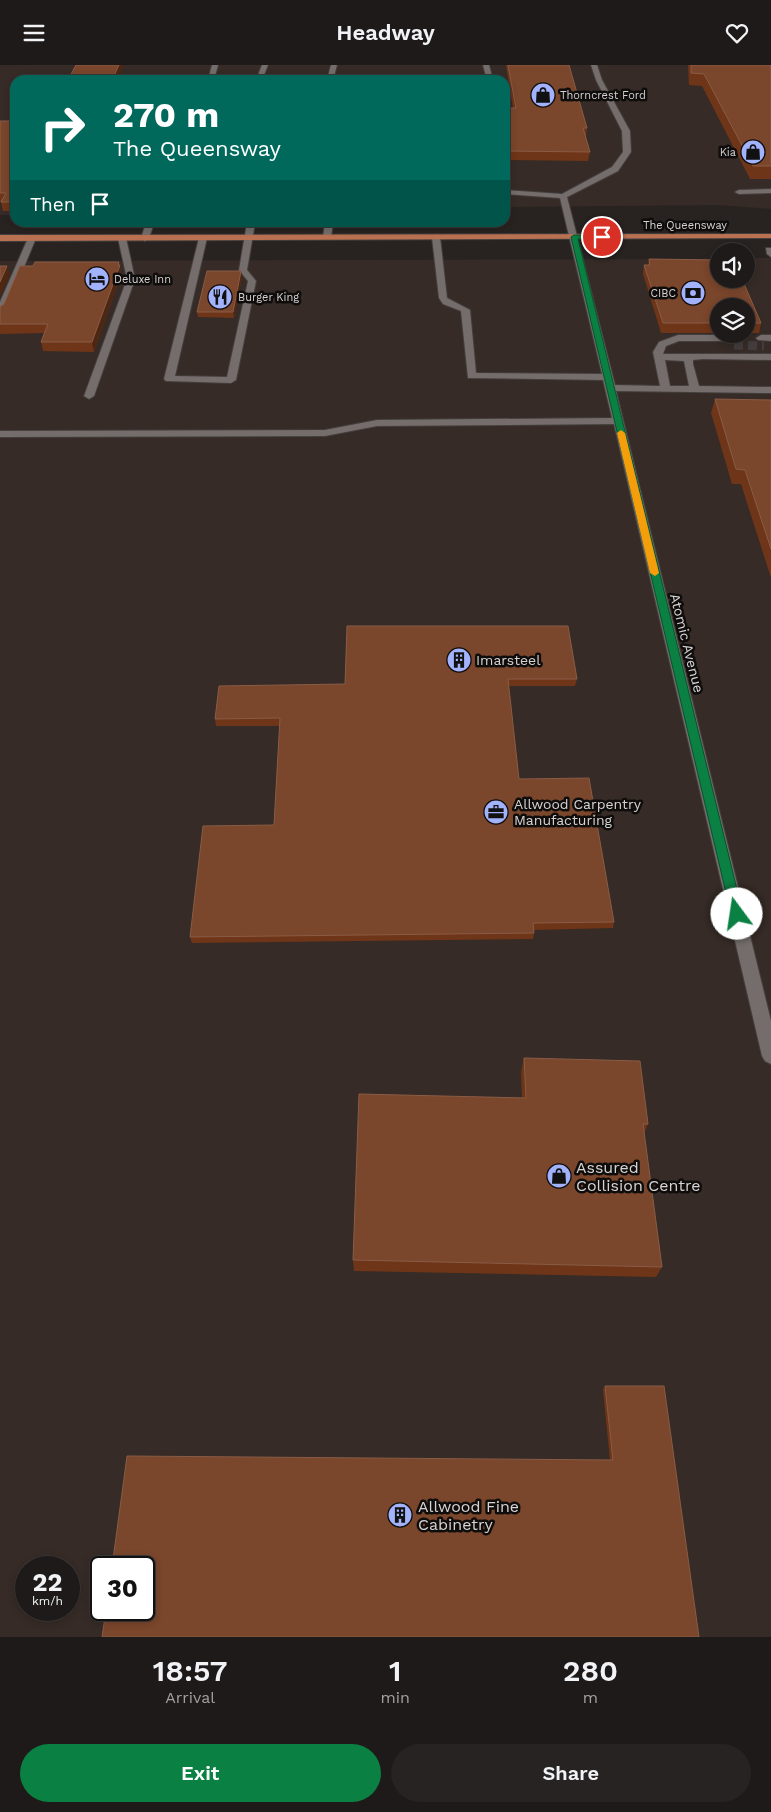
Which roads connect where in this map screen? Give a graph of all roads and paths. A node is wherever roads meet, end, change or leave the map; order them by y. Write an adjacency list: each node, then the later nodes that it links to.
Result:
1 (594, 65): 5 (street)
2 (771, 191): 4 (street)
3 (510, 192): 5 (street)
4 (740, 192)
5 (563, 196): 12 (street, Atomic Avenue)
6 (149, 227): 16 (street)
7 (250, 227): 18 (street)
8 (329, 227): 10 (street)
9 (771, 236): 12 (main road, The Queensway)
10 (328, 237): 11 (main road, The Queensway); 18 (main road, The Queensway)
11 (436, 237): 12 (main road, The Queensway); 24 (street)
12 (574, 237): 24 (street, Atomic Avenue)
13 (0, 238): 14 (main road, The Queensway)
14 (32, 238): 15 (main road, The Queensway); 19 (street)
15 (122, 238): 16 (main road, The Queensway); 28 (street)
16 (145, 238): 17 (main road, The Queensway)
17 (203, 238): 18 (main road, The Queensway); 18 (street)
18 (248, 238)
19 (0, 313)
20 (710, 340): 21 (street)
21 (659, 354): 23 (street); 25 (street)
22 (771, 357): 23 (street)
23 (689, 358): 26 (street)
24 (609, 382): 25 (street); 29 (street, Atomic Avenue)
25 (666, 389): 26 (street)
26 (695, 389): 27 (street)
27 (771, 390)
28 (89, 396)
29 (618, 421): 30 (street); 31 (street, Atomic Avenue)
30 (0, 434)
31 (771, 1056)

